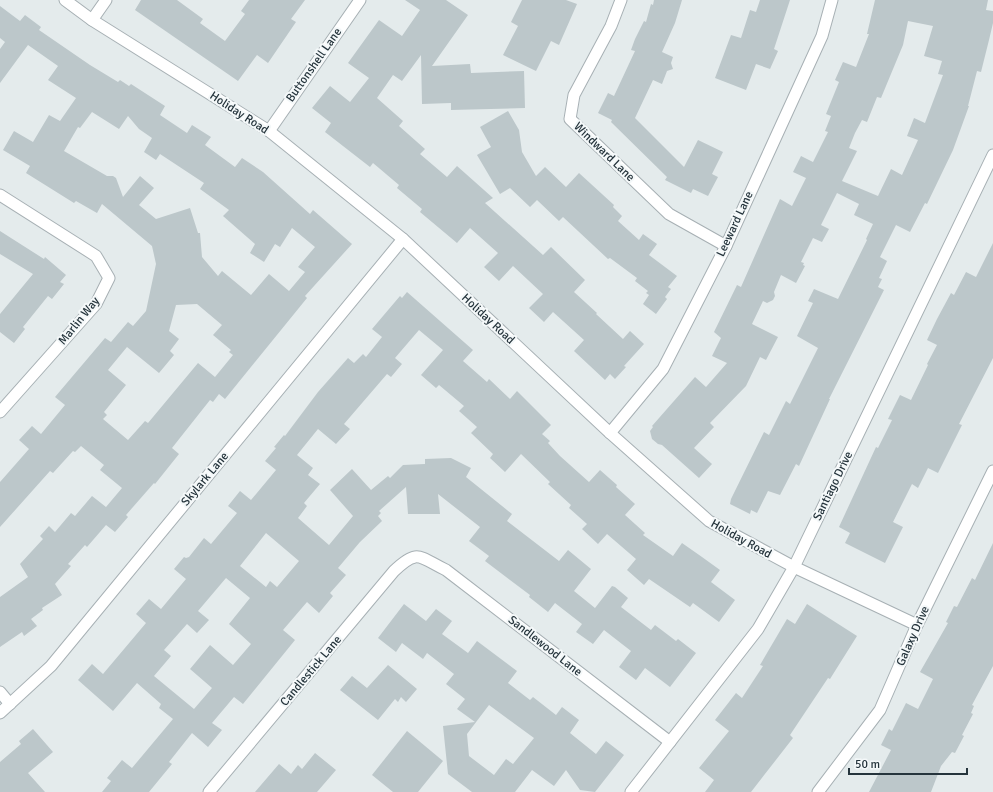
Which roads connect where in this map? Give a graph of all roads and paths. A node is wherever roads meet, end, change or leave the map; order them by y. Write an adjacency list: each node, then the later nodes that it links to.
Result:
1 (65, 0): 6 (street, Holiday Road)
2 (106, 0): 6 (street)
3 (360, 0): 7 (street, Buttonshell Lane)
4 (621, 0): 11 (street, Windward Lane)
5 (832, 0): 11 (street, Leeward Lane)
6 (92, 20): 7 (street, Holiday Road)
7 (269, 131): 10 (street, Holiday Road)
8 (993, 155): 16 (street, Santiago Drive)
9 (0, 195): 12 (street, Marlin Way)
10 (403, 240): 13 (street, Holiday Road); 19 (street, Skylark Lane)
11 (726, 246): 13 (street, Leeward Lane)
12 (0, 412)
13 (610, 432): 16 (street, Holiday Road)
14 (993, 472): 17 (street, Galaxy Drive)
15 (416, 556): 21 (street, Sandlewood Lane); 22 (street, Candlestick Lane)
16 (794, 567): 17 (street, Holiday Road); 21 (street, Santiago Drive)
17 (917, 625): 24 (street, Galaxy Drive)
18 (0, 692): 19 (street)
19 (10, 704): 20 (street, Skylark Lane)
20 (0, 713)
21 (670, 742): 23 (street, Santiago Drive)
22 (209, 792)
23 (632, 792)
24 (818, 792)

